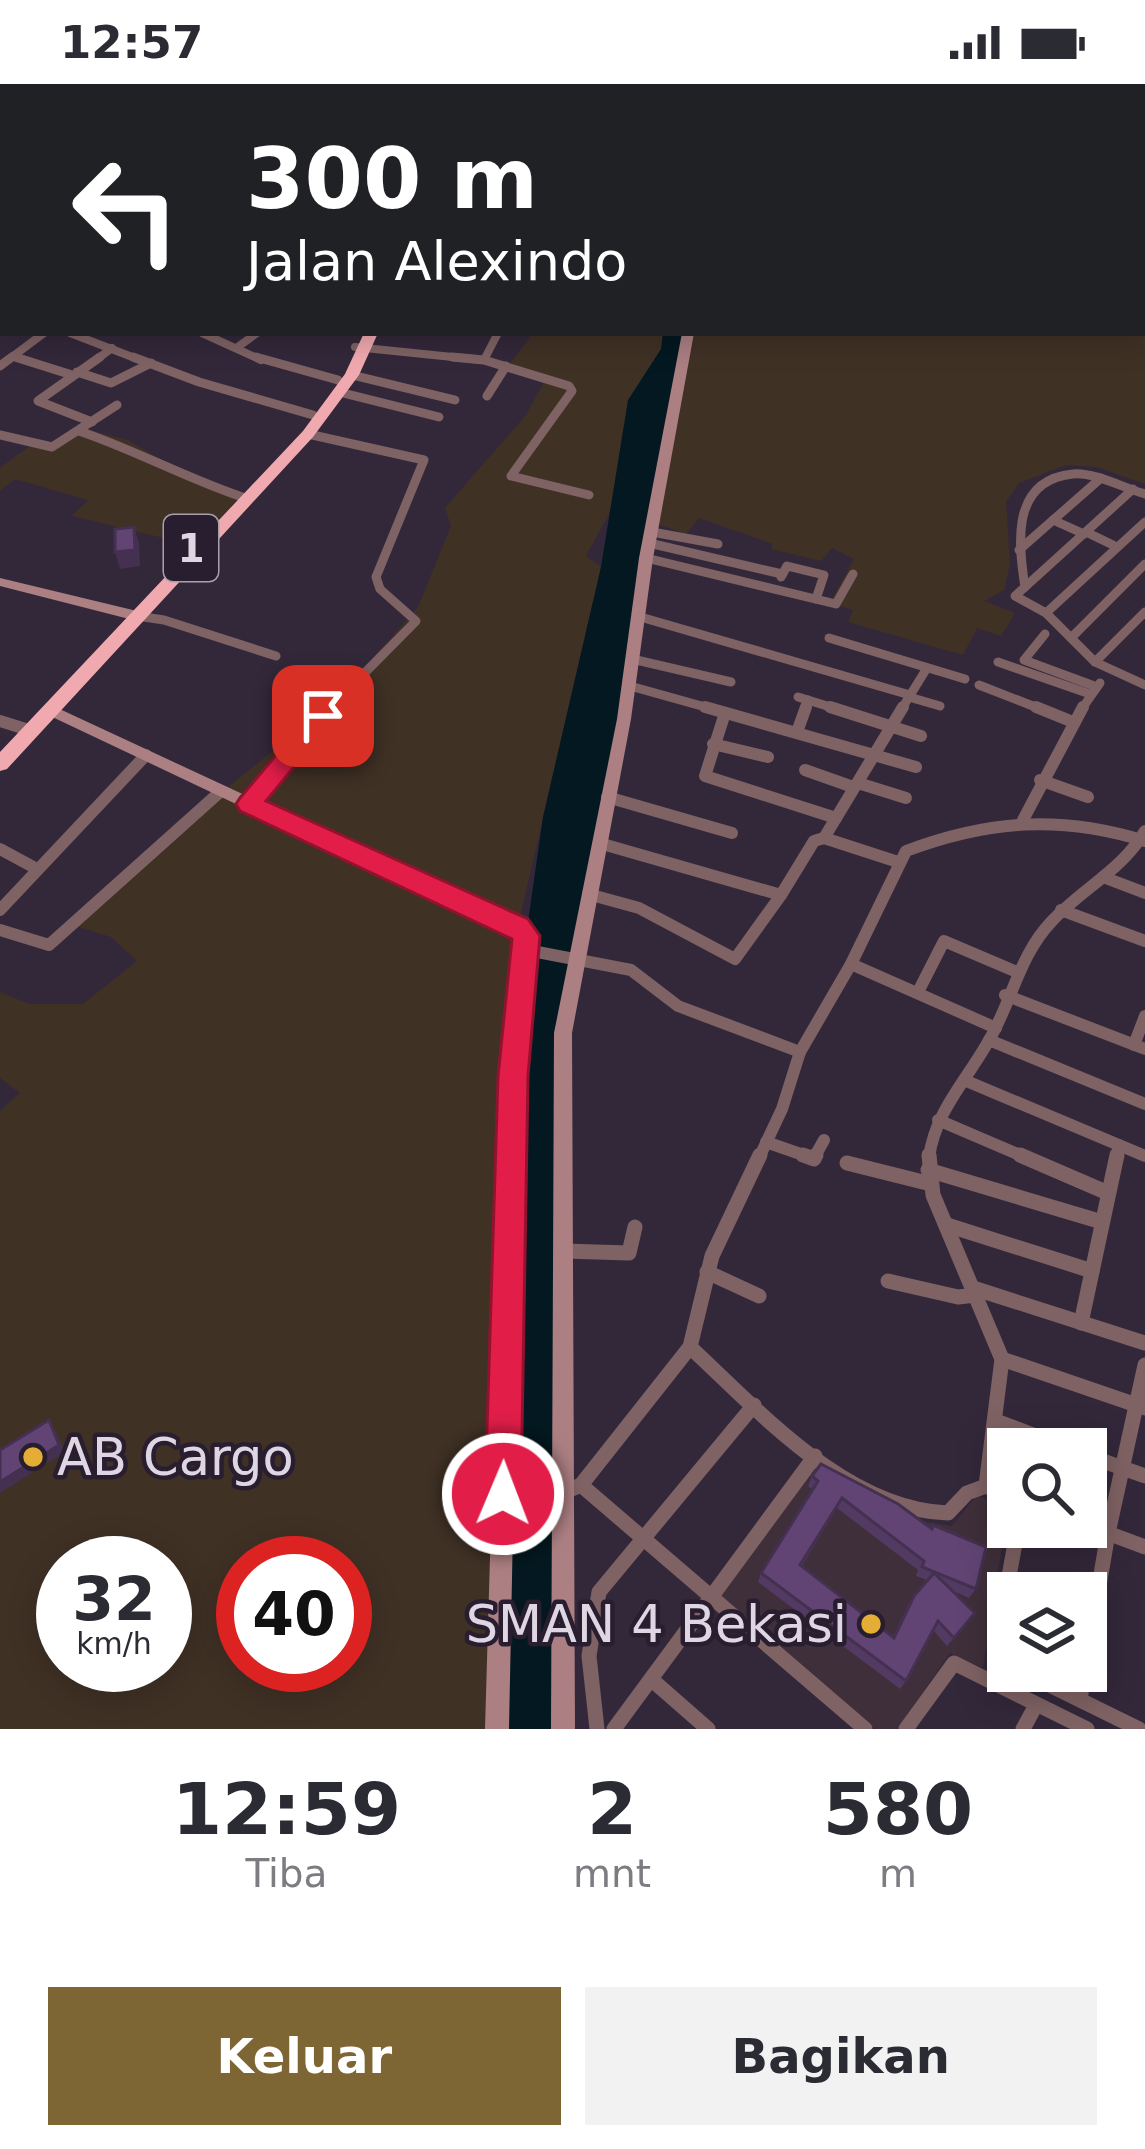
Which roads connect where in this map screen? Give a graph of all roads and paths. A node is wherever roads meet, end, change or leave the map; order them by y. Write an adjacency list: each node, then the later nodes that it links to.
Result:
1 (40, 336): 11 (street)
2 (78, 336): 10 (street)
3 (211, 336): 9 (street)
4 (253, 336): 9 (street)
5 (496, 336): 13 (street)
6 (687, 336): 35 (street)
7 (363, 340): 12 (street); 18 (highway, 1)
8 (450, 342): 12 (street)
9 (239, 346): 18 (street)
10 (112, 348): 14 (street); 17 (street)
11 (13, 356): 15 (street); 17 (street)
12 (455, 357): 13 (street)
13 (484, 359): 16 (street)
14 (151, 363): 17 (street); 24 (street)
15 (0, 366)
16 (506, 366): 19 (street); 29 (street)
17 (74, 374): 23 (street)
18 (343, 382): 20 (street); 22 (street); 24 (highway, 1)
19 (488, 396)
20 (455, 400)
21 (117, 405): 23 (street)
22 (439, 417)
23 (92, 422): 25 (street)
24 (310, 424): 31 (highway, 1); 87 (street)
25 (79, 431): 26 (street); 31 (street)
26 (0, 435)
27 (1101, 478): 28 (street); 32 (street); 38 (street)
28 (1133, 489): 30 (street); 34 (street)
29 (589, 494)
30 (1145, 494)
31 (244, 498): 49 (highway, 1)
32 (1053, 520): 34 (street); 38 (street)
33 (1144, 524): 37 (street)
34 (1084, 533): 37 (street); 43 (street)
35 (649, 544): 36 (street); 40 (street); 44 (street); 48 (street)
36 (718, 544)
37 (1118, 548): 47 (street)
38 (1019, 550): 43 (street)
39 (1145, 564): 52 (street)
40 (782, 574): 44 (street); 45 (street)
41 (853, 574): 45 (street)
42 (0, 586): 49 (street)
43 (1025, 587): 47 (street)
44 (774, 588): 45 (street)
45 (816, 599)
46 (1145, 612): 56 (street)
47 (1046, 613): 52 (street)
48 (637, 616): 54 (street); 64 (street)
49 (129, 619): 53 (street); 67 (highway, 1)
50 (1045, 634): 63 (street)
51 (829, 638): 57 (street)
52 (1071, 638): 56 (street)
53 (276, 656)
54 (632, 658): 59 (street); 62 (street)
55 (998, 662): 63 (street)
56 (1095, 662): 61 (street)
57 (927, 668): 58 (street); 64 (street)
58 (965, 679)
59 (731, 682)
60 (979, 685): 69 (street)
61 (1145, 685)
62 (630, 686): 66 (street); 84 (street)
63 (1096, 688): 69 (street)
64 (909, 696): 65 (street); 70 (street)
65 (940, 706)
66 (725, 713): 71 (street); 73 (street)
67 (44, 717): 68 (street); 74 (highway, 1); 76 (street); 78 (highway, 1)
68 (0, 721)
69 (1073, 722): 81 (street)
70 (891, 726): 71 (street); 72 (street); 75 (street)
71 (797, 732): 75 (street)
72 (921, 736)
73 (713, 744): 77 (street); 88 (street)
74 (0, 748)
75 (877, 754): 79 (street); 82 (street)
76 (146, 755): 83 (street); 96 (street)
77 (768, 757)
78 (0, 764)
79 (916, 767)
80 (805, 770): 82 (street)
81 (1040, 780): 85 (street); 89 (street)
82 (856, 785): 86 (street); 88 (street)
83 (220, 791): 87 (street); 103 (street)
84 (607, 797): 90 (street); 93 (street)
85 (1088, 797)
86 (907, 798)
87 (249, 804): 105 (street)
88 (836, 818): 92 (street)
89 (1023, 820): 91 (street); 95 (street)
90 (732, 833)
91 (1144, 837): 97 (street)
92 (824, 838): 95 (street); 100 (street)
93 (599, 843): 99 (street); 100 (street)
94 (0, 849): 96 (street)
95 (898, 862): 107 (street)
96 (37, 869): 101 (street)
97 (1103, 878): 98 (street); 102 (street)
98 (1145, 893)
99 (588, 894): 100 (street); 106 (street)
100 (781, 896)
101 (0, 910)
102 (1061, 910): 104 (street); 108 (street)
103 (0, 930)
104 (1145, 941)
105 (536, 951): 106 (street); 149 (street)
106 (569, 956): 114 (street); 128 (street)
107 (851, 964): 109 (street); 114 (street)
108 (1017, 972): 109 (street); 110 (street)
109 (919, 990): 112 (street)
110 (1005, 995): 112 (street); 113 (street)
111 (1145, 1016): 113 (street)
112 (992, 1034): 115 (street); 116 (street)
113 (1140, 1047)
114 (800, 1052): 119 (street)
115 (964, 1080): 117 (street); 120 (street)
116 (1145, 1104)
117 (938, 1120): 123 (street); 124 (street)
118 (824, 1140): 119 (street)
119 (766, 1142): 130 (street)
120 (1119, 1145): 121 (street); 124 (street)
121 (1145, 1156)
122 (847, 1162): 123 (street)
123 (930, 1177): 125 (street); 126 (street)
124 (1108, 1193): 125 (street)
125 (1102, 1222): 129 (street)
126 (947, 1225): 129 (street); 132 (street)
127 (634, 1227): 128 (street)
128 (564, 1251): 148 (street)
129 (1092, 1270): 134 (street)
130 (707, 1273): 133 (street); 136 (street)
131 (888, 1281): 132 (street)
132 (975, 1292): 134 (street); 137 (street)
133 (759, 1296)
134 (1081, 1323): 135 (street)
135 (1145, 1343)
136 (690, 1347): 139 (street); 148 (street)
137 (1002, 1359): 140 (street); 141 (street)
138 (1145, 1365): 140 (street)
139 (754, 1405): 143 (street); 151 (street)
140 (1141, 1406): 145 (street)
141 (996, 1421): 142 (street); 147 (street)
142 (1014, 1428)
143 (815, 1456): 147 (street); 154 (street)
144 (1107, 1463): 145 (street)
145 (1122, 1468): 146 (street); 150 (street)
146 (1145, 1476)
147 (986, 1486)
148 (564, 1491): 149 (street); 151 (street); 162 (street)
149 (510, 1494): 161 (street)
150 (1108, 1533): 152 (street); 153 (street)
151 (643, 1538): 154 (street); 160 (street)
152 (1145, 1547)
153 (1101, 1572)
154 (709, 1598): 155 (street); 164 (street)
155 (651, 1679): 160 (street); 163 (street)
156 (1042, 1692): 159 (street)
157 (1081, 1692): 158 (street)
158 (1080, 1699): 159 (street); 168 (street)
159 (1052, 1702): 165 (street); 166 (street); 167 (street)
160 (602, 1728)
161 (497, 1729)
162 (563, 1729)
163 (708, 1729)
164 (865, 1729)
165 (906, 1729)
166 (1022, 1729)
167 (1087, 1729)
168 (1139, 1729)

